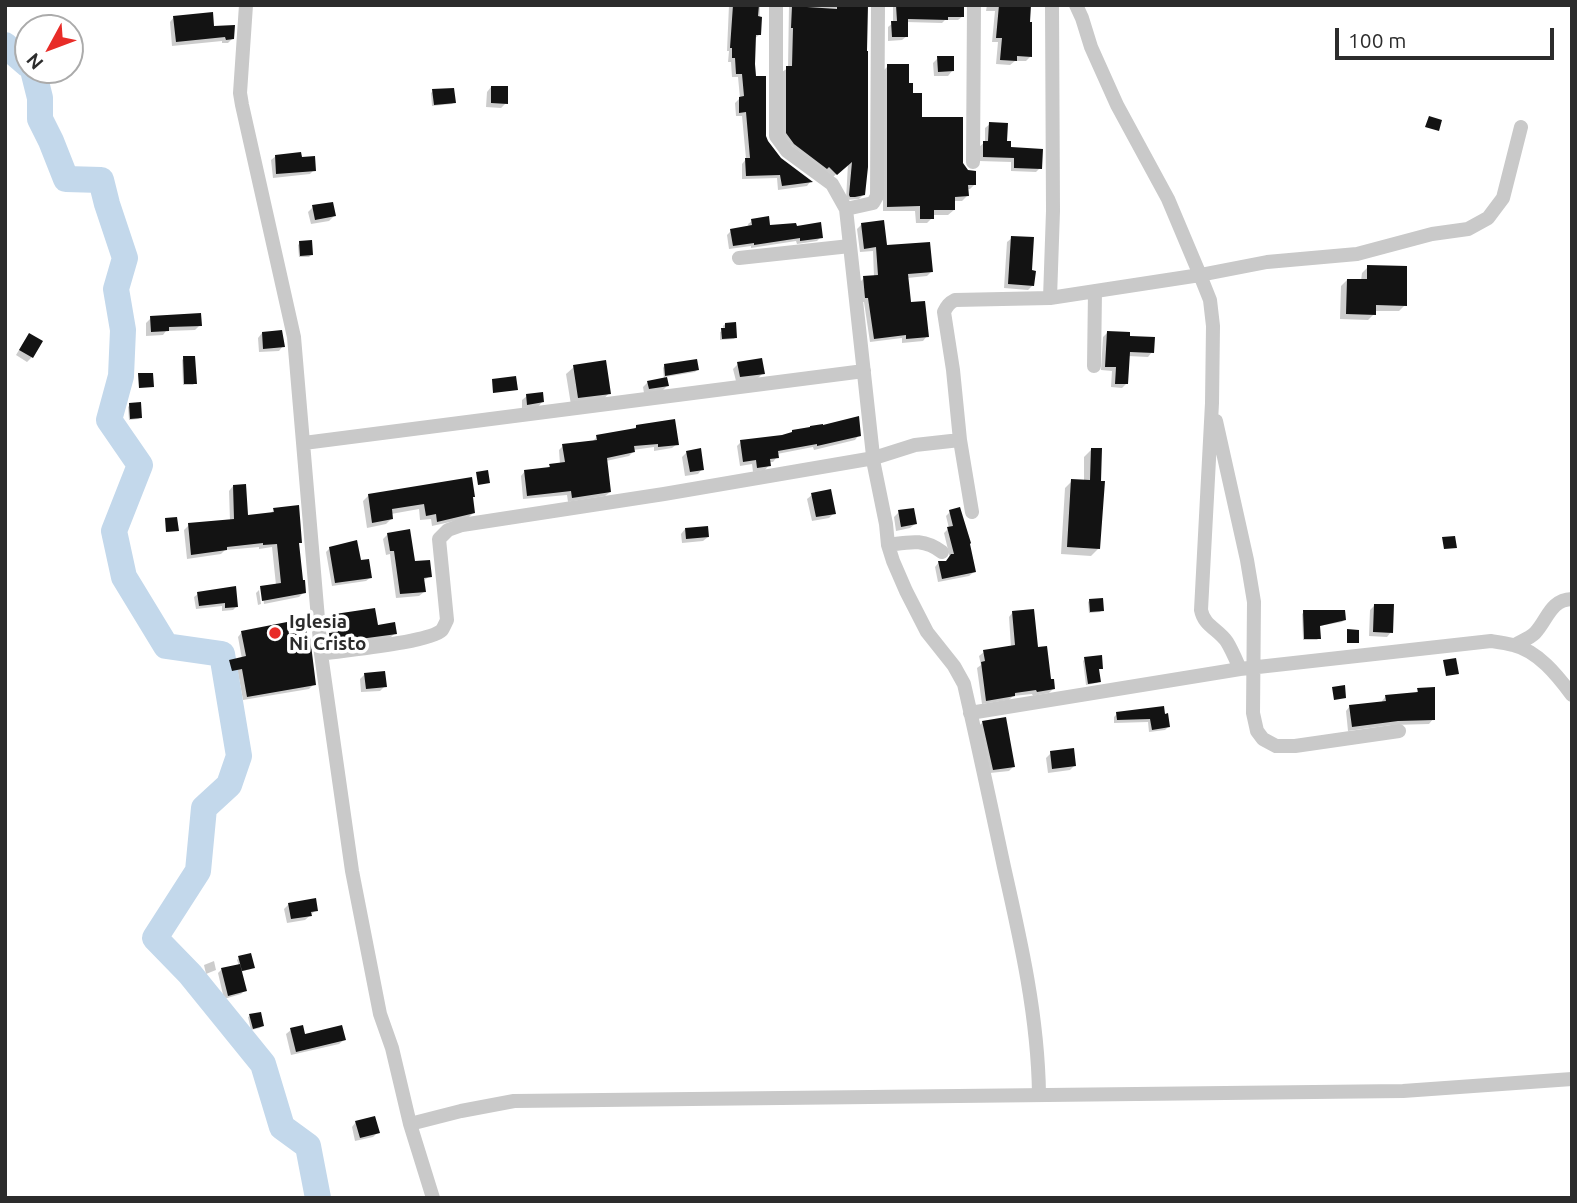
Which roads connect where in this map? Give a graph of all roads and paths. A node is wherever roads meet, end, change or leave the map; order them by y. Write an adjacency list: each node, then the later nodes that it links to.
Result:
1 (246, 5): 19 (street)
2 (776, 5): 9 (street)
3 (878, 5): 9 (street)
4 (974, 5): 8 (street)
5 (1052, 5): 14 (street)
6 (1076, 5): 12 (street)
7 (1521, 127): 12 (street)
8 (973, 162)
9 (846, 209): 10 (street)
10 (850, 246): 11 (street); 16 (street)
11 (739, 258)
12 (1200, 275): 13 (street); 17 (street)
13 (1096, 291): 14 (street); 15 (street)
14 (1050, 298): 18 (street)
15 (1094, 366)
16 (864, 372): 19 (street); 20 (street)
17 (1212, 403): 27 (street); 27 (street)
18 (960, 440): 20 (street); 21 (street)
19 (303, 443): 26 (street)
20 (874, 458): 22 (street); 26 (street)
21 (972, 512)
22 (888, 545): 23 (street); 29 (street)
23 (942, 552)
24 (1572, 599): 25 (street)
25 (1515, 645): 27 (street); 28 (street)
26 (321, 654): 33 (street)
27 (1246, 669): 29 (street); 30 (street)
28 (1572, 695)
29 (970, 713): 32 (street)
30 (1399, 731)
31 (1572, 1079): 32 (street)
32 (1039, 1094): 33 (street)
33 (410, 1124): 34 (street)
34 (433, 1198)

